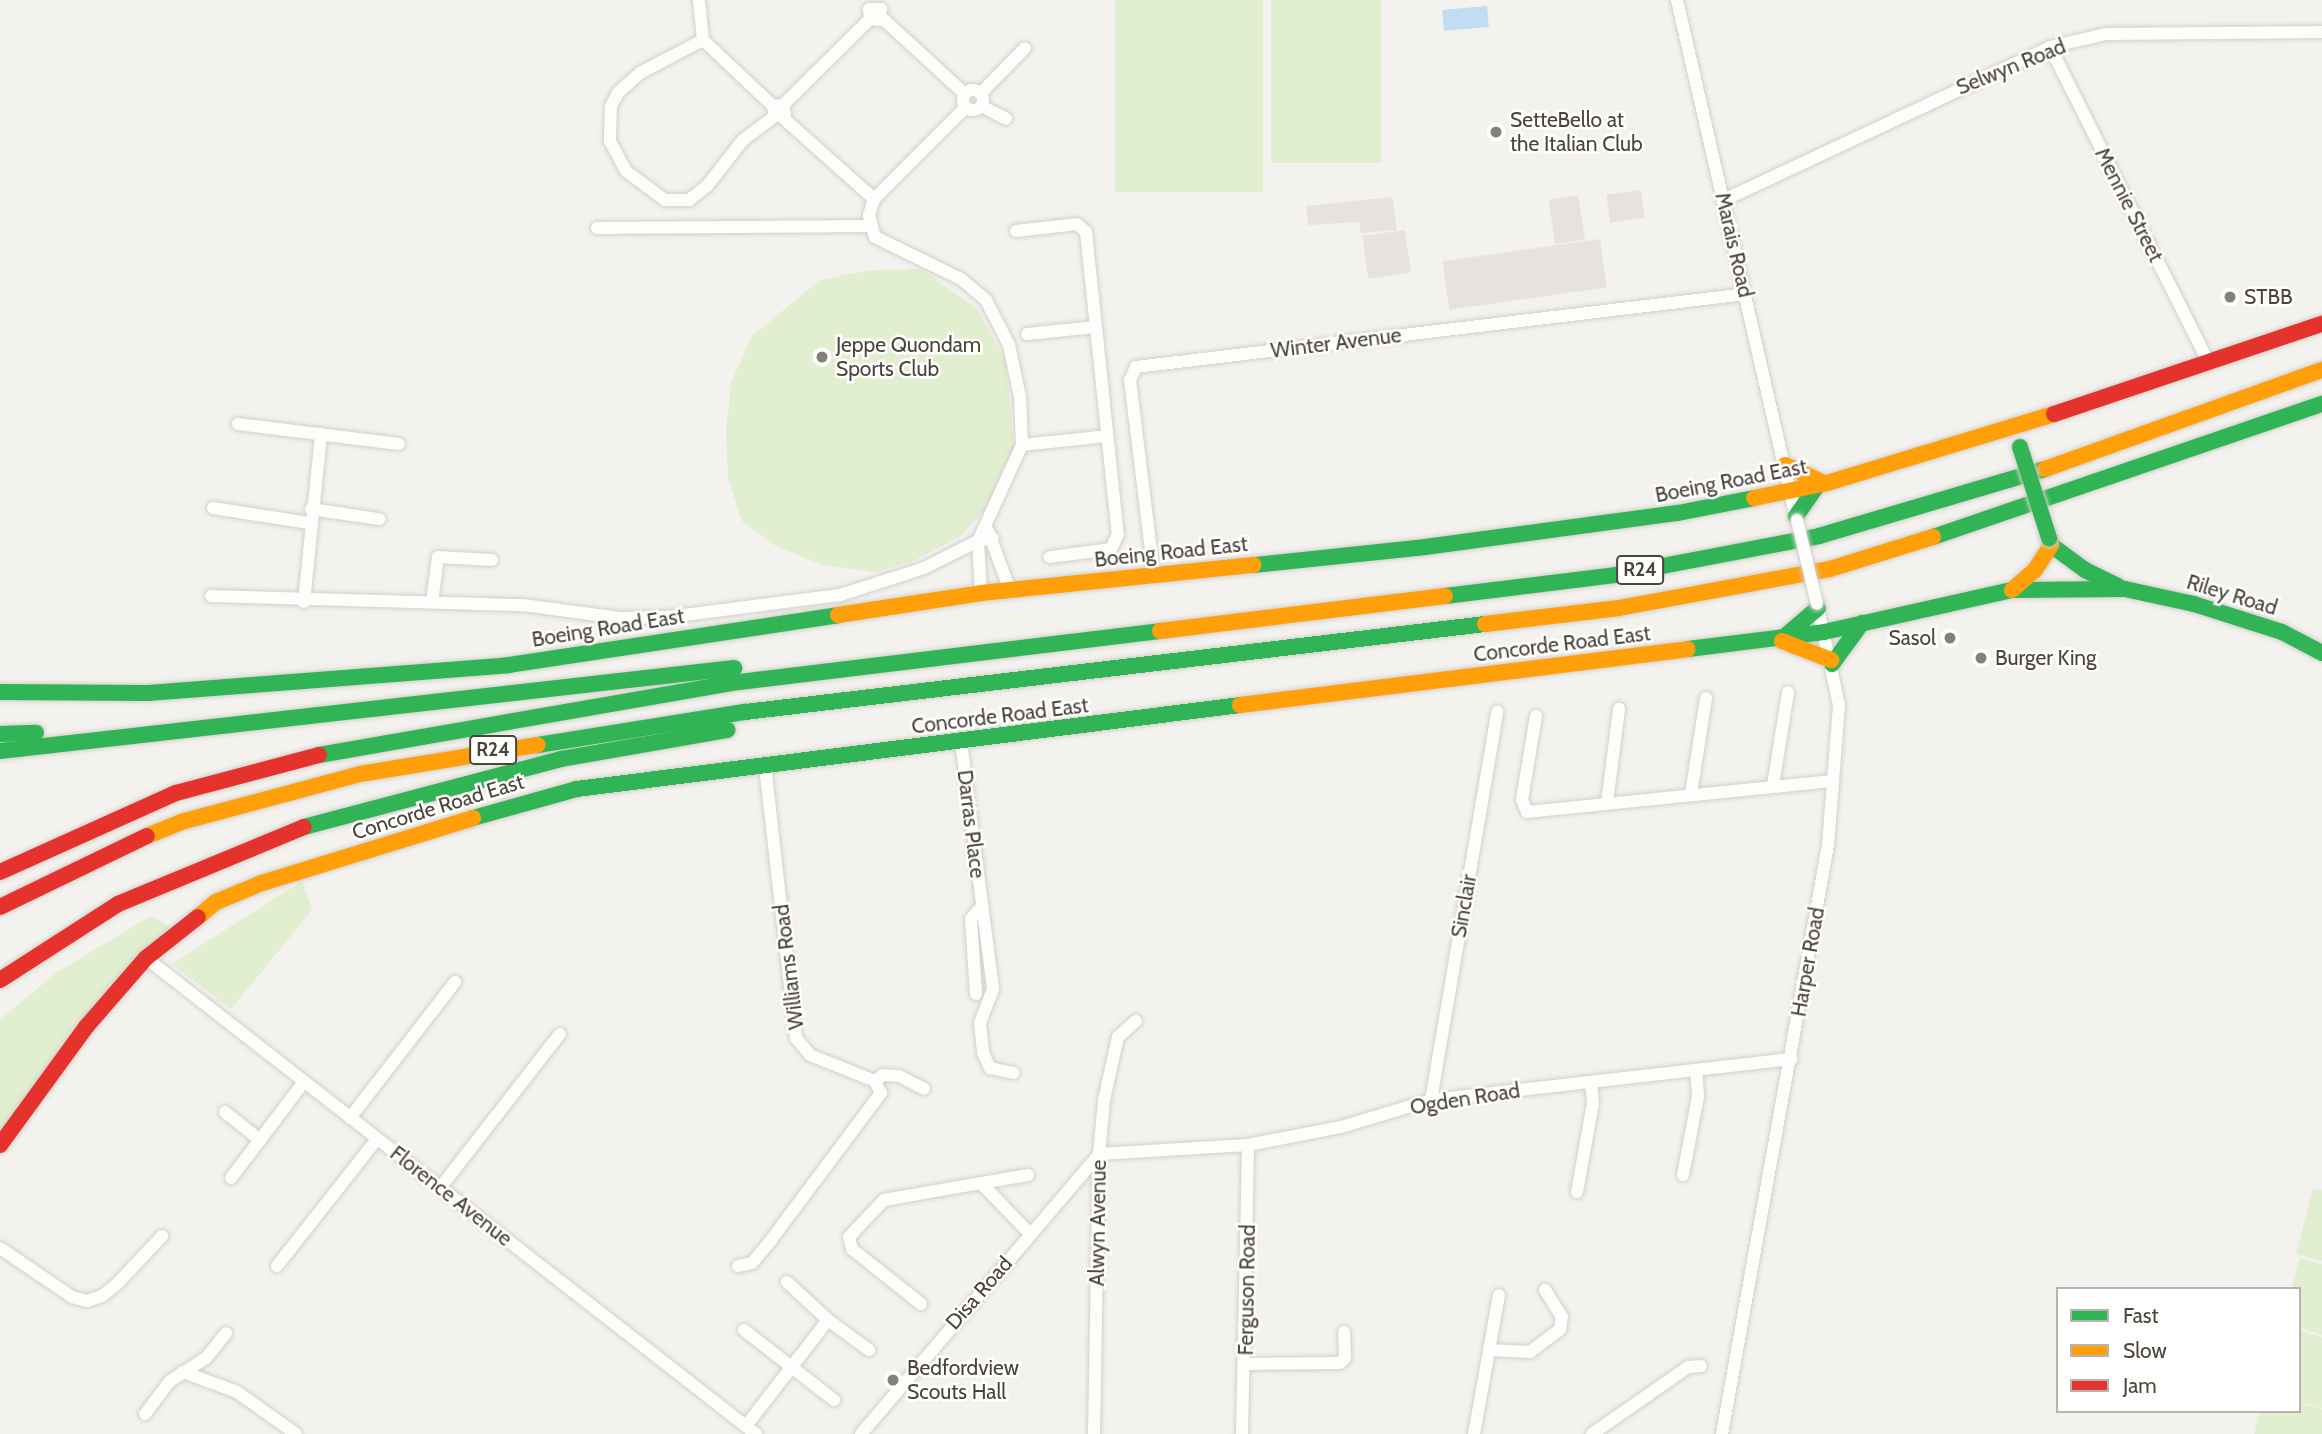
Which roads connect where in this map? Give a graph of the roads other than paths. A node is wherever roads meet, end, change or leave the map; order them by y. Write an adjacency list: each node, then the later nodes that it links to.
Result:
1 (699, 0): 5 (street)
2 (1677, 0): 13 (street, Marais Road)
3 (875, 9): 9 (street); 10 (street)
4 (2322, 32): 6 (street, Selwyn Road)
5 (703, 40): 10 (street); 10 (street)
6 (2050, 47): 13 (street, Selwyn Road); 21 (street, Mennie Street)
7 (1025, 48): 8 (street)
8 (981, 100): 9 (street); 11 (street)
9 (965, 101): 12 (street)
10 (778, 111): 12 (street)
11 (1006, 119)
12 (874, 199): 14 (street)
13 (1724, 200): 17 (street, Marais Road)
14 (870, 226): 15 (street); 30 (street)
15 (597, 228)
16 (1016, 230): 19 (street)
17 (1746, 294): 32 (street, Marais Road); 47 (street, Winter Avenue)
18 (2322, 324): 21 (main road, Boeing Road East)
19 (1096, 327): 20 (street); 28 (street)
20 (1027, 334)
21 (2209, 363): 23 (main road, Boeing Road East)
22 (2322, 370): 60 (main road, R24)
23 (2099, 399): 27 (main road, Boeing Road East); 31 (main road)
24 (2322, 407): 62 (main road, R24)
25 (238, 424): 26 (street)
26 (321, 434): 29 (street); 37 (street)
27 (1992, 435): 31 (main road); 33 (main road, Boeing Road East)
28 (1107, 436): 30 (street); 45 (street)
29 (399, 444)
30 (1023, 445): 41 (street)
31 (2019, 446): 44 (main road, bridge)
32 (1785, 465): 33 (main road); 34 (street, Marais Road)
33 (1822, 485): 34 (main road, Boeing Road East); 38 (main road)
34 (1790, 490): 35 (main road, Boeing Road East); 38 (street, Harper Road)
35 (1766, 496): 38 (main road); 47 (main road, Boeing Road East)
36 (213, 508): 40 (street)
37 (312, 509): 39 (street); 40 (street)
38 (1796, 516): 55 (street, Harper Road, bridge)
39 (379, 519)
40 (309, 523): 53 (street)
41 (984, 525): 42 (street); 43 (street)
42 (993, 538): 43 (street); 49 (street)
43 (978, 541): 51 (street); 54 (street)
44 (2050, 541): 48 (main road); 50 (main road)
45 (1050, 557)
46 (492, 560): 54 (street)
47 (1154, 575): 49 (main road, Boeing Road East)
48 (2125, 589): 50 (main road, Concorde Road East); 59 (main road, Riley Road)
49 (1010, 590): 51 (main road, Boeing Road East)
50 (2012, 590): 56 (main road, Concorde Road East)
51 (981, 593): 63 (main road, Boeing Road East)
52 (211, 596): 53 (street)
53 (304, 602): 54 (street)
54 (432, 602)
55 (1818, 607): 56 (main road); 57 (street, Harper Road); 58 (main road)
56 (1859, 623): 57 (main road, Concorde Road East); 61 (main road)
57 (1824, 632): 58 (main road, Concorde Road East); 61 (street, Harper Road)
58 (1777, 638): 61 (main road); 71 (main road, Concorde Road East)
59 (2322, 653)
60 (933, 657): 69 (main road); 78 (main road, R24)
61 (1831, 662): 74 (street, Harper Road)
62 (1010, 682): 79 (main road, R24); 81 (main road)
63 (0, 692)
64 (1788, 692): 75 (street)
65 (1706, 698): 76 (street)
66 (1619, 709): 77 (street)
67 (1497, 712): 96 (street, Sinclair)
68 (1536, 716): 77 (street)
69 (140, 732): 70 (main road); 72 (main road)
70 (0, 734)
71 (961, 742): 73 (main road, Concorde Road East); 80 (street, Darras Place)
72 (0, 751)
73 (765, 766): 82 (main road, Concorde Road East); 92 (street, Williams Road)
74 (1833, 781): 75 (street); 89 (street, Harper Road)
75 (1773, 785): 76 (street)
76 (1691, 794): 77 (street)
77 (1607, 803)
78 (0, 873)
79 (0, 907)
80 (981, 907): 86 (street); 91 (street, Darras Place)
81 (60, 939): 83 (main road); 85 (main road)
82 (146, 958): 93 (street, Florence Avenue); 101 (main road, Concorde Road East)
83 (0, 980)
84 (455, 982): 98 (street)
85 (0, 989)
86 (976, 994)
87 (1136, 1021): 103 (street, Alwyn Avenue)
88 (560, 1034): 108 (street)
89 (1792, 1059): 90 (street, Ogden Road); 138 (street, Harper Road)
90 (1696, 1070): 94 (street, Ogden Road); 105 (street)
91 (1013, 1073)
92 (875, 1081): 95 (street); 114 (street)
93 (304, 1082): 98 (street, Florence Avenue); 100 (street)
94 (1591, 1082): 96 (street, Ogden Road); 109 (street)
95 (924, 1089)
96 (1431, 1100): 102 (street, Ogden Road)
97 (225, 1112): 100 (street)
98 (350, 1118): 99 (street, Florence Avenue)
99 (377, 1139): 108 (street, Florence Avenue); 113 (street)
100 (260, 1140): 106 (street)
101 (0, 1144)
102 (1248, 1145): 103 (street, Ogden Road); 125 (street, Ferguson Road)
103 (1099, 1154): 110 (street, Disa Road); 134 (street, Alwyn Avenue)
104 (1028, 1175): 107 (street)
105 (1683, 1175)
106 (231, 1178)
107 (981, 1183): 110 (street); 118 (street)
108 (440, 1188): 131 (street, Florence Avenue)
109 (1577, 1192)
110 (1030, 1234): 133 (street, Disa Road)
111 (162, 1237): 112 (street)
112 (0, 1248)
113 (277, 1266)
114 (738, 1266)
115 (787, 1282): 119 (street)
116 (1545, 1290): 124 (street)
117 (1499, 1295): 124 (street)
118 (921, 1304)
119 (828, 1320): 123 (street); 127 (street)
120 (744, 1330): 127 (street)
121 (1345, 1332): 125 (street)
122 (226, 1333): 128 (street)
123 (869, 1350)
124 (1489, 1350): 136 (street)
125 (1246, 1364): 135 (street, Ferguson Road)
126 (1701, 1366): 137 (street)
127 (790, 1368): 129 (street); 131 (street)
128 (183, 1372): 130 (street); 132 (street)
129 (834, 1401)
130 (145, 1414)
131 (751, 1430)
132 (296, 1434)
133 (861, 1434)
134 (1094, 1434)
135 (1242, 1434)
136 (1474, 1434)
137 (1592, 1434)
138 (1722, 1434)

